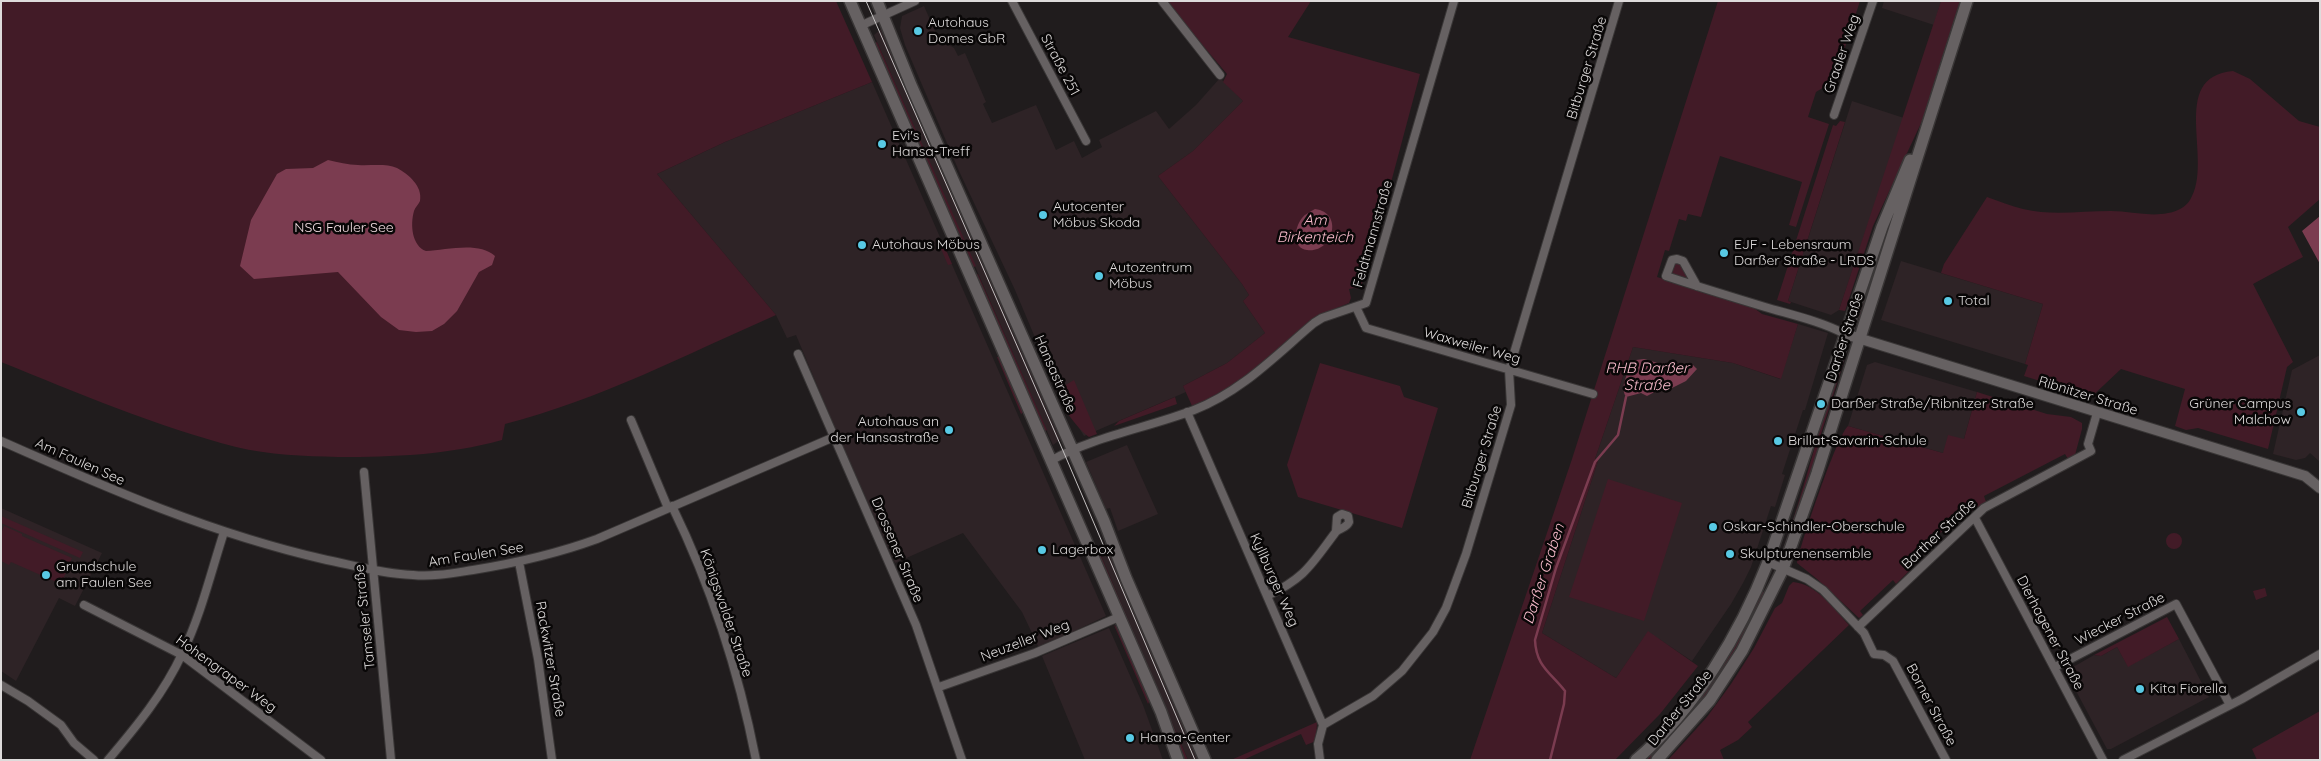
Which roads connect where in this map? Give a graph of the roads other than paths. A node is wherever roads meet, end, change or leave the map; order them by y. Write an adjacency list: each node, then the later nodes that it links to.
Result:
1 (850, 1): 11 (main road)
2 (877, 1): 10 (main road, Hansastraße)
3 (915, 1): 10 (street)
4 (1012, 1): 15 (street, Straße 251)
5 (1162, 1): 12 (street)
6 (1454, 1): 17 (street, Feldtmannstraße)
7 (1619, 1): 21 (street, Bitburger Straße)
8 (1873, 1): 14 (street, Graaler Weg)
9 (1967, 1): 13 (main road, Darßer Straße)
10 (883, 15): 11 (street); 28 (main road, Hansastraße)
11 (860, 26): 29 (main road)
12 (1220, 75)
13 (1932, 113): 18 (main road, Darßer Straße); 19 (main road, Darßer Straße)
14 (1834, 115)
15 (1086, 141)
16 (1697, 286): 18 (street, Darßer Straße)
17 (1356, 307): 21 (street, Waxweiler Weg); 23 (street, Feldtmannstraße)
18 (1845, 334): 19 (street, Ribnitzer Straße); 37 (main road, Darßer Straße)
19 (1860, 339): 24 (street, Ribnitzer Straße); 38 (main road, Darßer Straße)
20 (798, 354): 26 (street, Drossener Straße)
21 (1510, 370): 22 (street, Waxweiler Weg); 50 (street, Bitburger Straße)
22 (1593, 394)
23 (1187, 412): 28 (street, Feldtmannstraße); 40 (street, Kyllburger Weg)
24 (2097, 413): 31 (street, Ribnitzer Straße); 33 (street, Barther Straße)
25 (631, 420): 32 (street, Königswalder Straße)
26 (834, 437): 32 (street, Am Faulen See); 48 (street, Drossener Straße)
27 (1, 441): 35 (street, Am Faulen See)
28 (1072, 449): 29 (street, Feldtmannstraße); 59 (main road, Hansastraße)
29 (1050, 461): 42 (main road)
30 (364, 472): 39 (street, Tamseler Straße)
31 (2320, 488)
32 (670, 507): 36 (street, Am Faulen See); 56 (street, Königswalder Straße)
33 (1975, 518): 43 (street, Barther Straße); 46 (street, Dierhagener Straße)
34 (1336, 531): 40 (street)
35 (224, 532): 39 (street, Am Faulen See); 45 (street)
36 (519, 562): 39 (street, Am Faulen See); 55 (street, Rackwitzer Straße)
37 (1768, 562): 38 (street); 61 (main road, Darßer Straße)
38 (1783, 568): 43 (street, Borner Straße); 62 (main road, Darßer Straße)
39 (372, 570): 54 (street, Tamseler Straße)
40 (1267, 596): 50 (street, Kyllburger Weg)
41 (84, 605): 45 (street, Hohengraper Weg)
42 (1119, 617): 48 (street, Neuzeller Weg); 58 (main road)
43 (1858, 627): 63 (street, Borner Straße)
44 (2320, 654): 49 (street)
45 (182, 655): 52 (street); 53 (street, Hohengraper Weg)
46 (2055, 667): 49 (street, Wiecker Straße); 64 (street, Dierhagener Straße)
47 (1, 685): 51 (street)
48 (939, 687): 57 (street, Drossener Straße)
49 (2230, 705): 65 (street)
50 (1323, 725): 60 (street)
51 (94, 760)
52 (108, 760)
53 (322, 760)
54 (391, 760)
55 (552, 760)
56 (756, 760)
57 (962, 760)
58 (1178, 760)
59 (1205, 760)
60 (1320, 760)
61 (1636, 760)
62 (1657, 760)
63 (1946, 760)
64 (2103, 760)
65 (2123, 760)

